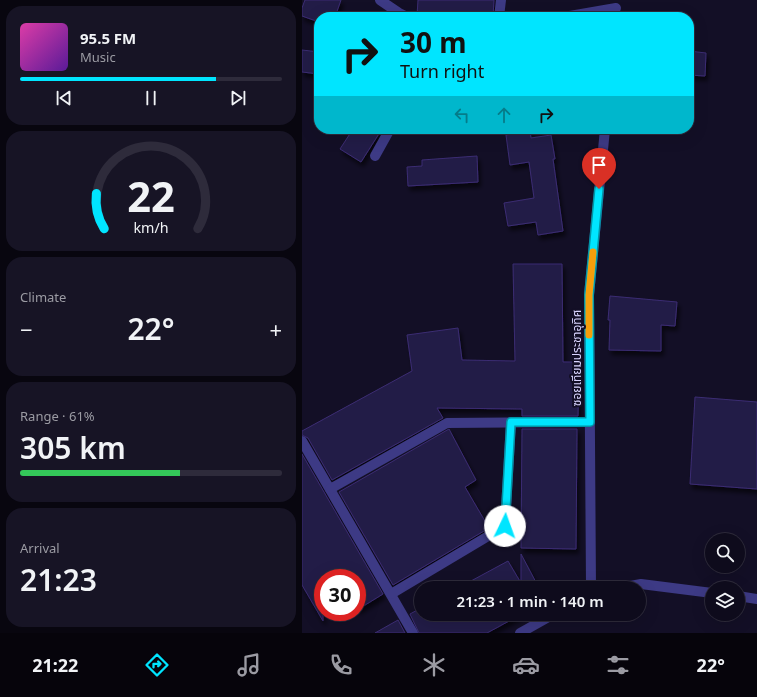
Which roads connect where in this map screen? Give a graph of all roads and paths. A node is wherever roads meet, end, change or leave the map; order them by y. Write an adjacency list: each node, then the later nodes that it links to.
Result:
1 (380, 0): 4 (street)
2 (501, 0): 5 (street)
3 (616, 8): 6 (street)
4 (398, 12)
5 (500, 12)
6 (593, 12)
7 (387, 134): 9 (street)
8 (605, 134): 11 (street, ซอยเทียมประชาอุทิศ)
9 (375, 156)
10 (511, 422): 11 (street); 13 (street); 17 (street)
11 (590, 422): 14 (street, ซอยเทียมประชาอุทิศ)
12 (302, 441): 13 (street)
13 (330, 489): 17 (street)
14 (591, 581)
15 (646, 585): 16 (street)
16 (705, 592)
17 (391, 594): 21 (street)
18 (745, 597): 19 (street)
19 (757, 599)
20 (541, 621): 22 (street)
21 (414, 633)
22 (520, 633)

